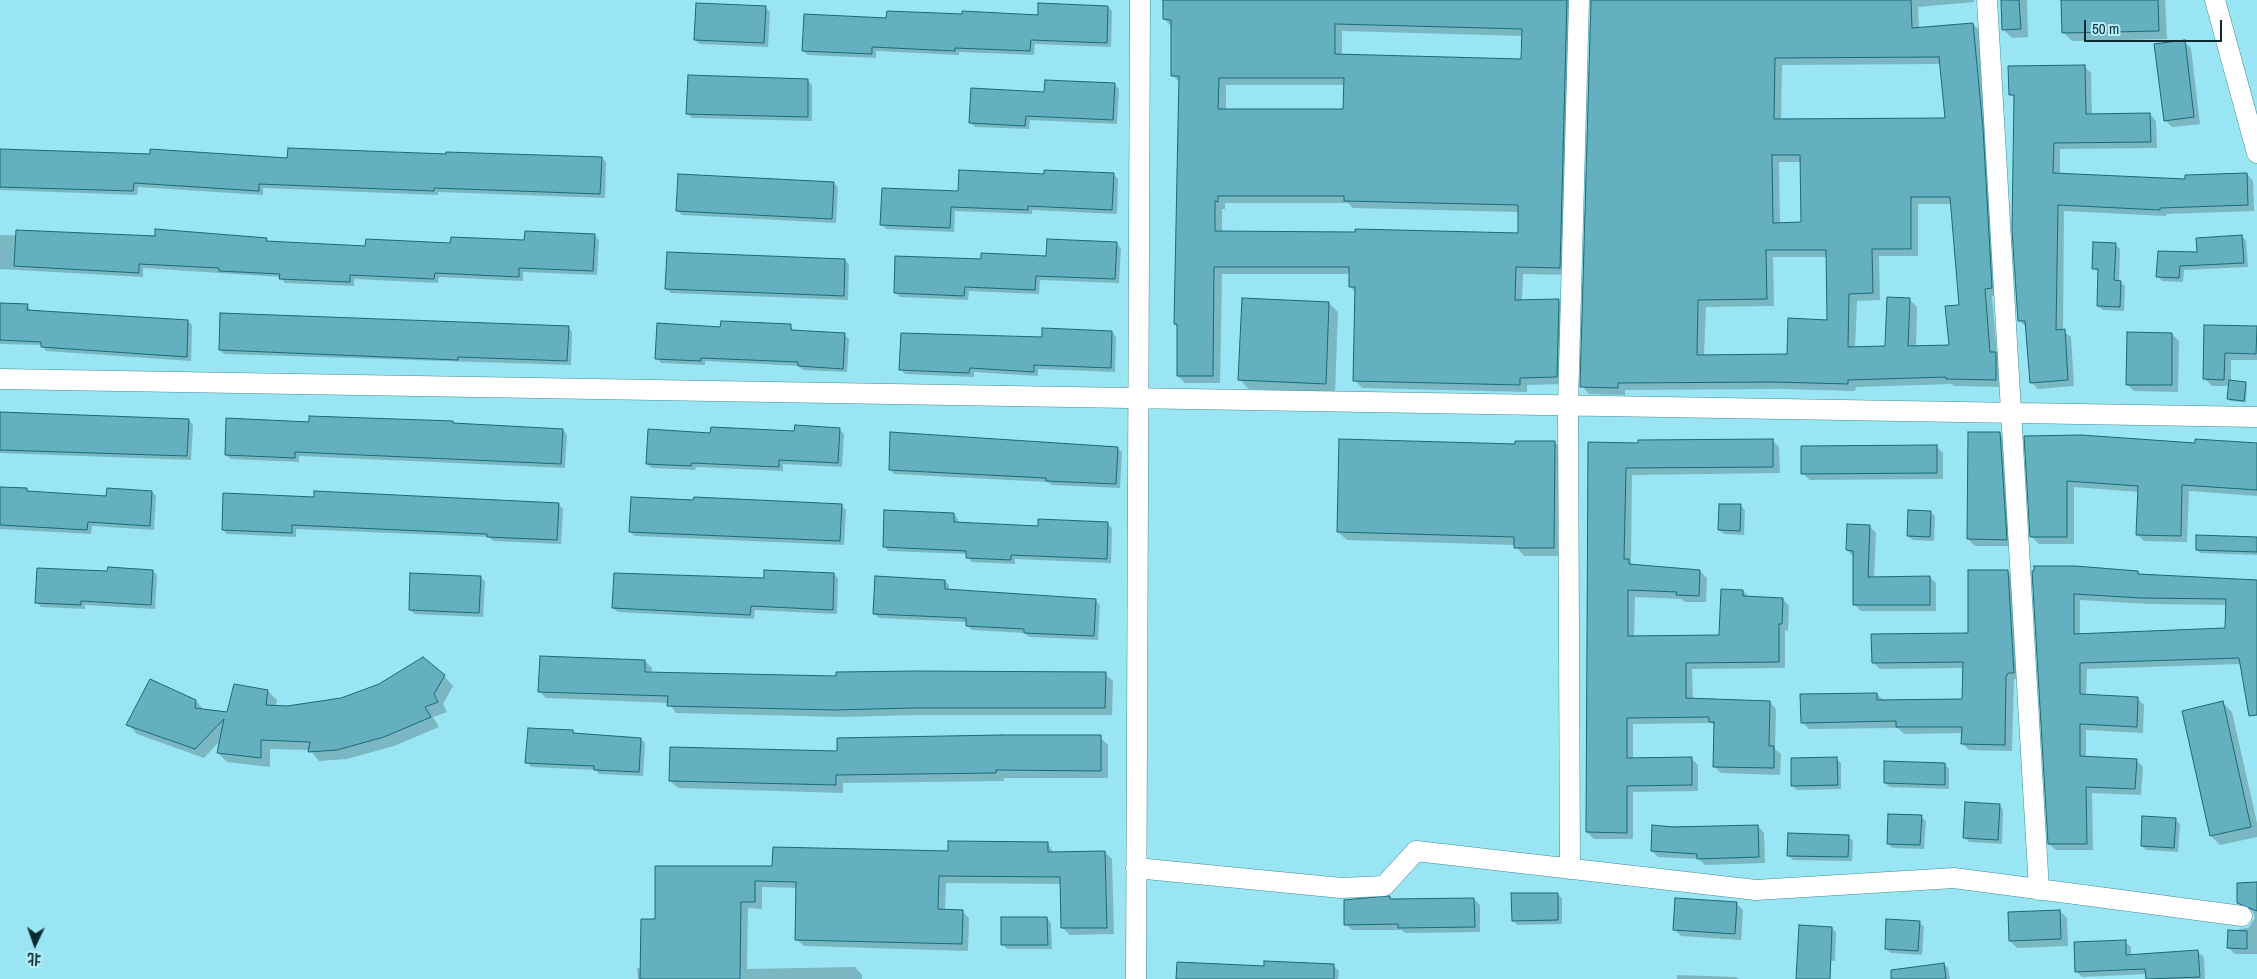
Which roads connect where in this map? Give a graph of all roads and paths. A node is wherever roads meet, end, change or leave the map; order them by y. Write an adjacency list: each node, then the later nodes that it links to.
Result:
1 (1140, 0): 7 (street)
2 (1578, 0): 8 (street)
3 (1987, 0): 9 (street)
4 (2215, 0): 5 (street)
5 (2257, 153)
6 (0, 379): 7 (street)
7 (1139, 398): 8 (street); 11 (street)
8 (1568, 405): 9 (street); 12 (street)
9 (2010, 413): 10 (street); 13 (street)
10 (2257, 417)
11 (1136, 868): 12 (street); 15 (street)
12 (1570, 869): 13 (street)
13 (2038, 890): 14 (street)
14 (2242, 916)
15 (1136, 979)

